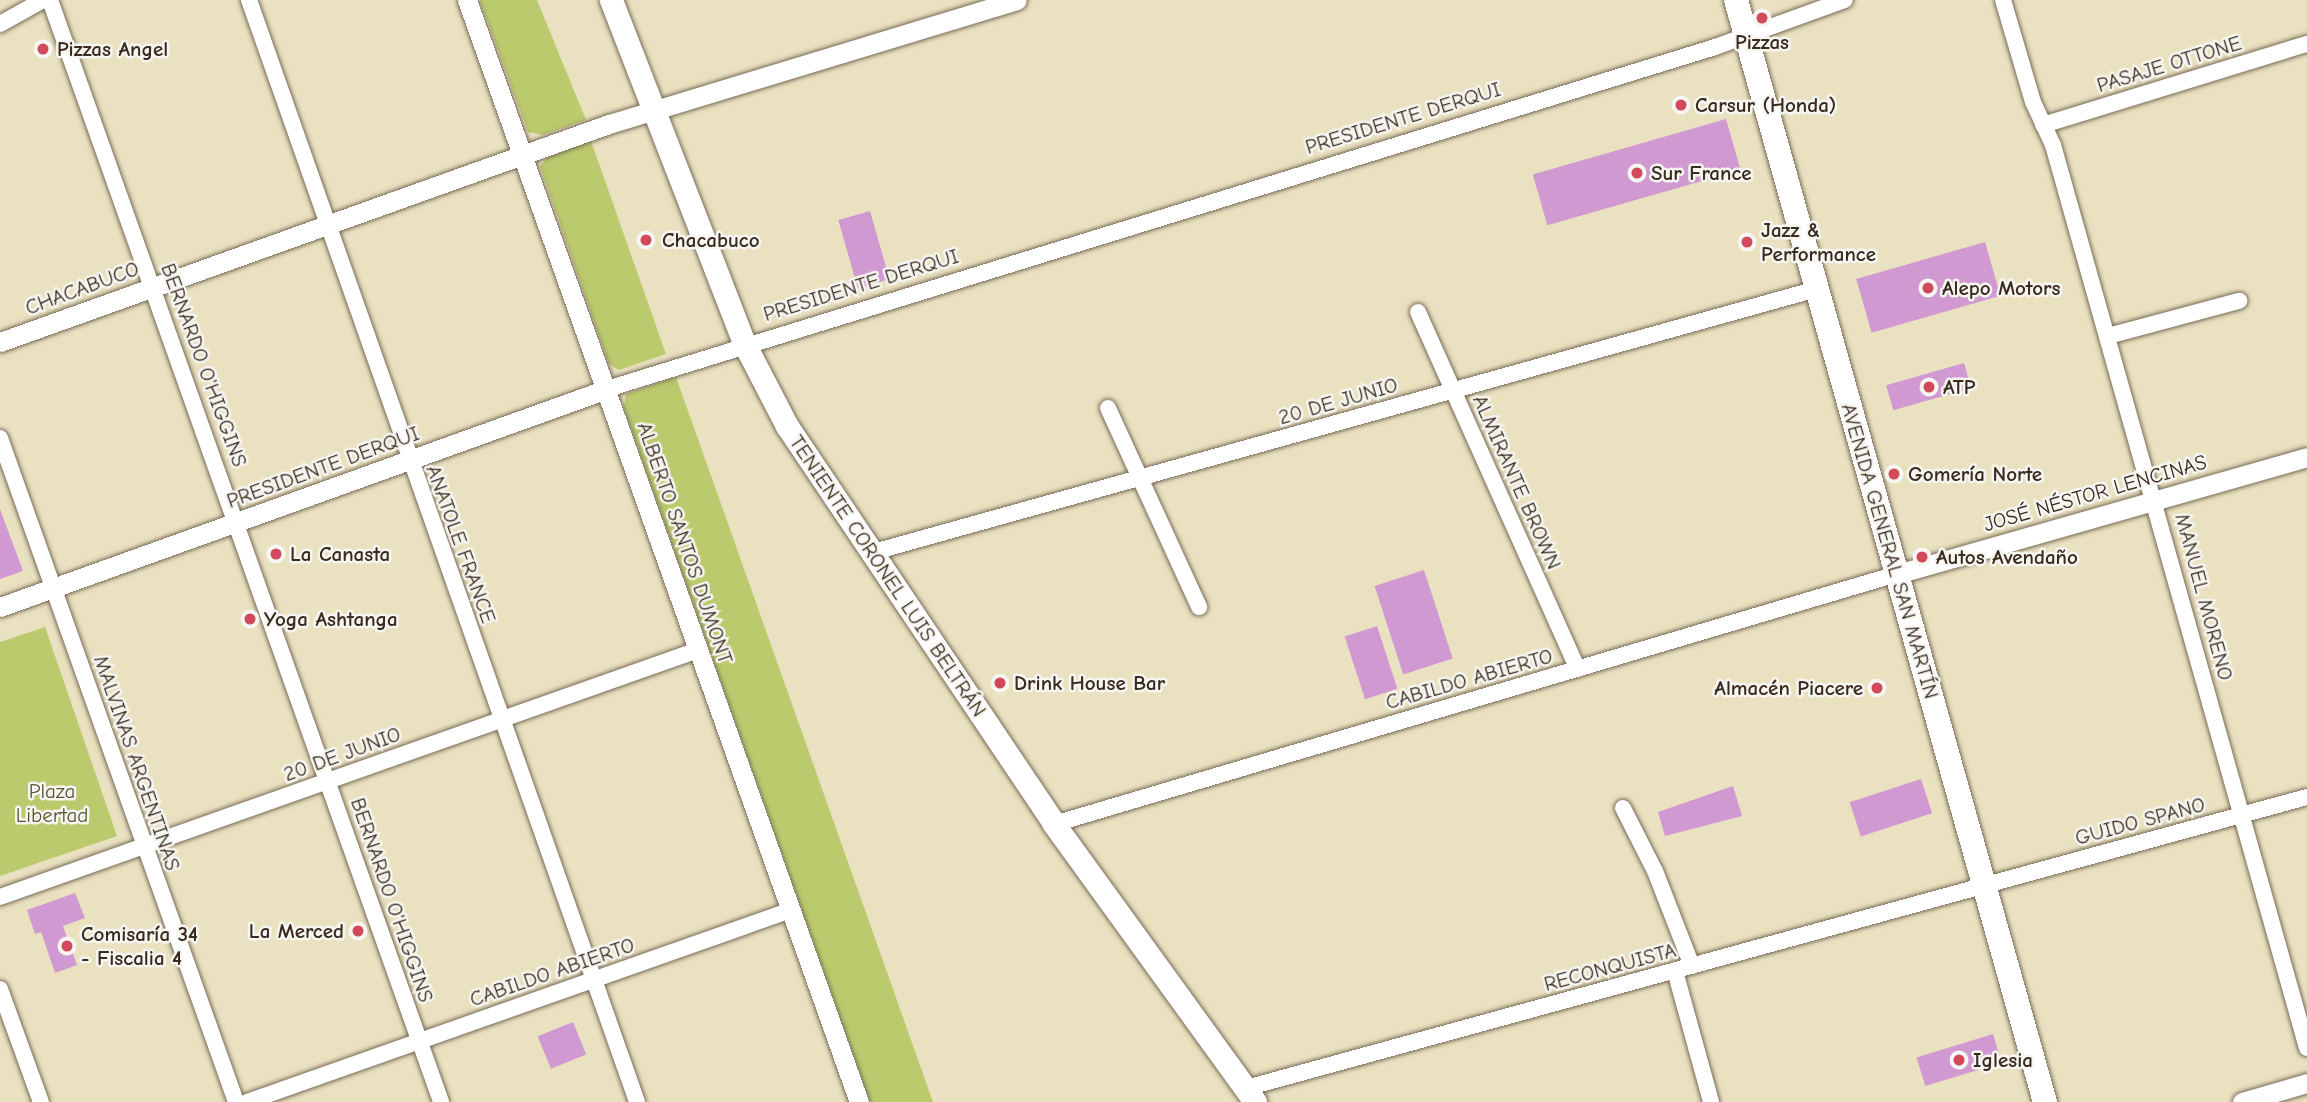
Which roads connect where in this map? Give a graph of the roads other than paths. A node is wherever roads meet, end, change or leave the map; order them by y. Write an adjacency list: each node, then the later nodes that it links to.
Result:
1 (43, 0): 10 (street)
2 (50, 0): 17 (street, BERNARDO O'HIGGINS)
3 (249, 0): 16 (street, ANATOLE FRANCE)
4 (467, 0): 15 (street, ALBERTO SANTOS DUMONT)
5 (611, 0): 13 (main road, TENIENTE CORONEL LUIS BELTRÁN)
6 (1017, 0): 13 (street, CHACABUCO)
7 (1736, 0): 11 (main road, AVENIDA GENERAL SAN MARTÍN)
8 (1845, 0): 11 (street, PRESIDENTE DERQUI)
9 (2004, 0): 14 (street, MANUEL MORENO)
10 (0, 24)
11 (1746, 34): 18 (main road, AVENIDA GENERAL SAN MARTÍN); 23 (street, PRESIDENTE DERQUI)
12 (2307, 44): 14 (street, PASAJE OTTONE)
13 (656, 111): 15 (street, CHACABUCO); 23 (main road, TENIENTE CORONEL LUIS BELTRÁN)
14 (2043, 125): 21 (street, MANUEL MORENO)
15 (523, 156): 16 (street, CHACABUCO); 24 (street, ALBERTO SANTOS DUMONT)
16 (327, 226): 17 (street, CHACABUCO); 29 (street, ANATOLE FRANCE)
17 (155, 286): 22 (street, CHACABUCO); 32 (street, BERNARDO O'HIGGINS)
18 (1817, 289): 25 (street, 20 DE JUNIO); 34 (main road, AVENIDA GENERAL SAN MARTÍN)
19 (2239, 301): 21 (street)
20 (1418, 312): 25 (street, ALMIRANTE BROWN)
21 (2108, 337): 31 (street, MANUEL MORENO)
22 (0, 342)
23 (745, 345): 24 (street, PRESIDENTE DERQUI); 33 (main road, TENIENTE CORONEL LUIS BELTRÁN)
24 (607, 389): 29 (street, PRESIDENTE DERQUI); 38 (street, ALBERTO SANTOS DUMONT)
25 (1453, 390): 30 (street, 20 DE JUNIO); 39 (street, ALMIRANTE BROWN)
26 (1108, 408): 30 (street)
27 (0, 438): 35 (street, MALVINAS ARGENTINAS)
28 (2307, 457): 31 (street, JOSÉ NÉSTOR LENCINAS)
29 (408, 460): 32 (street, PRESIDENTE DERQUI); 40 (street, ANATOLE FRANCE)
30 (1140, 477): 33 (street, 20 DE JUNIO); 37 (street)
31 (2155, 500): 34 (street, JOSÉ NÉSTOR LENCINAS); 44 (street, MANUEL MORENO)
32 (238, 522): 35 (street, PRESIDENTE DERQUI); 41 (street, BERNARDO O'HIGGINS)
33 (870, 553): 45 (main road, TENIENTE CORONEL LUIS BELTRÁN)
34 (1897, 574): 39 (street, CABILDO ABIERTO); 47 (main road, AVENIDA GENERAL SAN MARTÍN)
35 (54, 588): 36 (street, PRESIDENTE DERQUI); 46 (street, MALVINAS ARGENTINAS)
36 (0, 607)
37 (1199, 607)
38 (698, 650): 40 (street, 20 DE JUNIO); 49 (street, ALBERTO SANTOS DUMONT)
39 (1578, 669): 45 (street, CABILDO ABIERTO)
40 (502, 719): 41 (street, 20 DE JUNIO); 52 (street, ANATOLE FRANCE)
41 (328, 782): 46 (street, 20 DE JUNIO); 54 (street, BERNARDO O'HIGGINS)
42 (2307, 797): 44 (street, GUIDO SPANO)
43 (1623, 808): 50 (street)
44 (2242, 815): 47 (street, GUIDO SPANO); 55 (street, MANUEL MORENO)
45 (1054, 824): 57 (main road, TENIENTE CORONEL LUIS BELTRÁN)
46 (144, 846): 48 (street, 20 DE JUNIO); 60 (street, MALVINAS ARGENTINAS)
47 (1985, 886): 50 (street, RECONQUISTA); 66 (main road, AVENIDA GENERAL SAN MARTÍN)
48 (0, 897)
49 (791, 910): 52 (street, CABILDO ABIERTO); 64 (street, ALBERTO SANTOS DUMONT)
50 (1692, 966): 51 (street, RECONQUISTA)
51 (1675, 971): 57 (street, RECONQUISTA); 65 (street)
52 (595, 979): 54 (street, CABILDO ABIERTO); 63 (street, ANATOLE FRANCE)
53 (0, 989): 59 (street)
54 (419, 1041): 61 (street, CABILDO ABIERTO); 62 (street, BERNARDO O'HIGGINS)
55 (2307, 1048)
56 (2307, 1083): 58 (street)
57 (1250, 1095)
58 (2269, 1099): 67 (street)
59 (41, 1102)
60 (236, 1102)
61 (247, 1102)
62 (441, 1102)
63 (637, 1102)
64 (859, 1102)
65 (1711, 1102)
66 (2045, 1102)
67 (2242, 1102)

